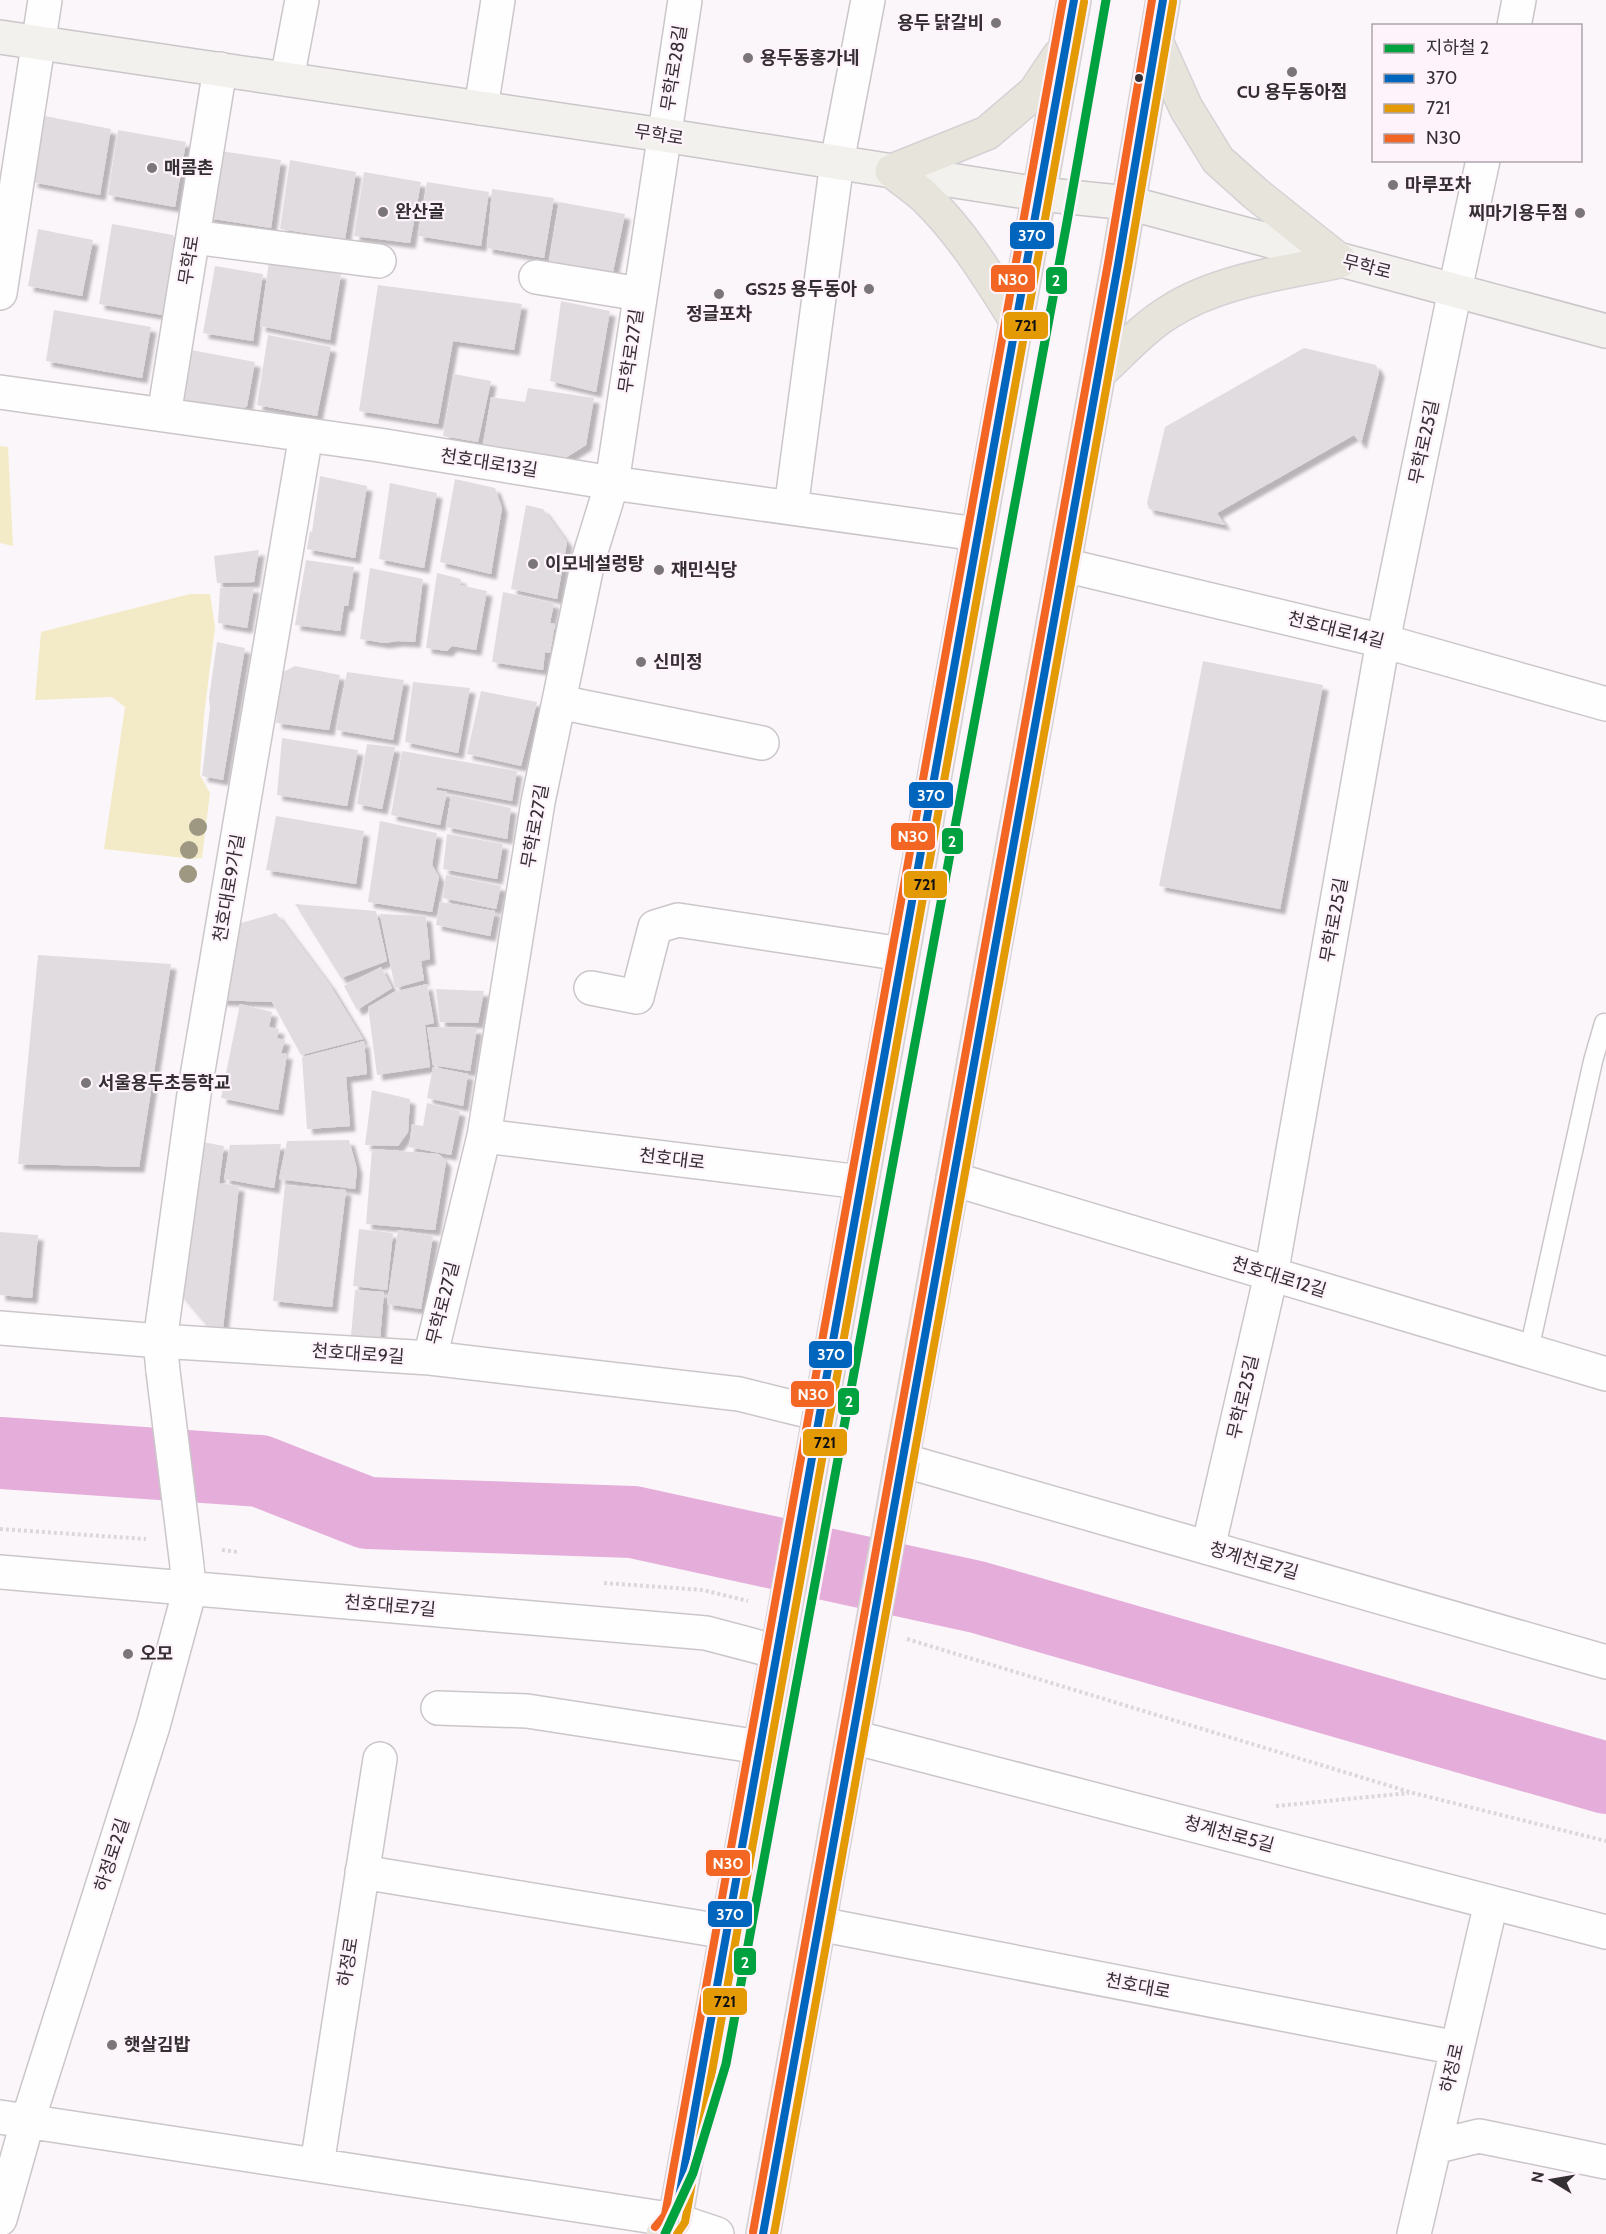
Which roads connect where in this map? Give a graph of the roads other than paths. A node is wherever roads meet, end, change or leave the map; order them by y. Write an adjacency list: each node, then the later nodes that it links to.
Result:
1 (45, 0): 12 (street)
2 (302, 0): 15 (street)
3 (498, 0): 16 (street)
4 (685, 0): 17 (street, 무학로28길)
5 (868, 0): 18 (street)
6 (1074, 0): 13 (main road)
7 (1163, 0): 11 (main road)
8 (1519, 0): 9 (street)
9 (1514, 24)
10 (0, 37): 12 (main road, 무학로)
11 (1156, 41): 22 (main road); 26 (main road)
12 (38, 43): 14 (main road, 무학로); 29 (street)
13 (1065, 45): 20 (main road); 21 (main road)
14 (220, 69): 15 (main road, 무학로); 23 (street, 무학로)
15 (287, 79): 16 (main road, 무학로)
16 (481, 108): 17 (main road, 무학로)
17 (663, 135): 18 (main road, 무학로); 30 (street, 무학로27길)
18 (837, 162): 20 (main road, 무학로); 38 (street)
19 (1484, 162): 28 (street, 무학로25길)
20 (892, 171): 21 (main road, 무학로); 31 (main road)
21 (1039, 194): 22 (main road, 무학로); 31 (main road)
22 (1129, 203): 24 (main road, 무학로); 26 (main road, 무학로); 33 (main road)
23 (193, 237): 25 (street); 35 (street, 무학로)
24 (1299, 250)
25 (379, 261)
26 (1340, 261): 28 (main road, 무학로); 33 (main road)
27 (536, 277): 30 (street, 무학로27길)
28 (1455, 290): 32 (main road, 무학로); 41 (street, 무학로25길)
29 (0, 293)
30 (640, 294): 37 (street, 무학로27길)
31 (1016, 320): 39 (main road)
32 (1606, 331)
33 (1099, 373): 40 (main road)
34 (0, 392): 35 (street, 천호대로13길)
35 (164, 416): 36 (street, 천호대로13길)
36 (306, 435): 37 (street, 천호대로13길); 54 (street, 천호대로9가길)
37 (612, 483): 38 (street, 천호대로13길); 42 (street, 무학로27길)
38 (791, 508): 39 (street, 천호대로13길)
39 (977, 534): 45 (main road)
40 (1064, 565): 41 (street, 천호대로14길); 49 (main road)
41 (1383, 641): 43 (street, 천호대로14길); 51 (street, 무학로25길)
42 (559, 702): 44 (street); 48 (street, 무학로27길)
43 (1606, 704)
44 (762, 743)
45 (902, 954): 46 (street); 50 (main road)
46 (591, 988)
47 (1606, 1024): 53 (lane)
48 (484, 1136): 50 (street, 천호대로); 55 (street, 무학로27길)
49 (953, 1179): 51 (street, 천호대로12길); 58 (main road)
50 (861, 1182): 57 (main road)
51 (1271, 1275): 53 (street, 천호대로12길); 59 (street, 무학로25길)
52 (0, 1328): 54 (street, 천호대로9길)
53 (1529, 1350): 56 (street, 천호대로12길)
54 (161, 1356): 55 (street, 천호대로9길); 61 (street, 천호대로9가길, bridge)
55 (430, 1358): 57 (street, 천호대로9길)
56 (1606, 1374)
57 (820, 1414): 62 (main road, bridge)
58 (902, 1460): 59 (street, 청계천로7길); 65 (main road, bridge)
59 (1208, 1548): 63 (street, 청계천로7길)
60 (0, 1572): 61 (street, 천호대로7길)
61 (189, 1578): 62 (street, 천호대로7길); 74 (street, 하정로2길)
62 (779, 1648): 66 (main road)
63 (1606, 1662)
64 (438, 1708): 66 (street)
65 (853, 1737): 69 (street, 청계천로5길); 70 (main road)
66 (760, 1747): 71 (main road)
67 (380, 1759): 68 (street, 하정로)
68 (362, 1872): 71 (street); 77 (street, 하정로)
69 (1491, 1902): 72 (street, 청계천로5길); 73 (street, 하정로)
70 (819, 1924): 73 (street, 천호대로); 81 (main road)
71 (727, 1932): 79 (main road)
72 (1606, 1932)
73 (1457, 2048): 75 (street, 하정로)
74 (14, 2118): 77 (street); 78 (street, 하정로2길)
75 (1434, 2147): 76 (street); 82 (street, 하정로)
76 (1606, 2162)
77 (317, 2165): 79 (street)
78 (0, 2219)
79 (669, 2227): 80 (street)
80 (717, 2234)
81 (763, 2234)
82 (1414, 2234)

